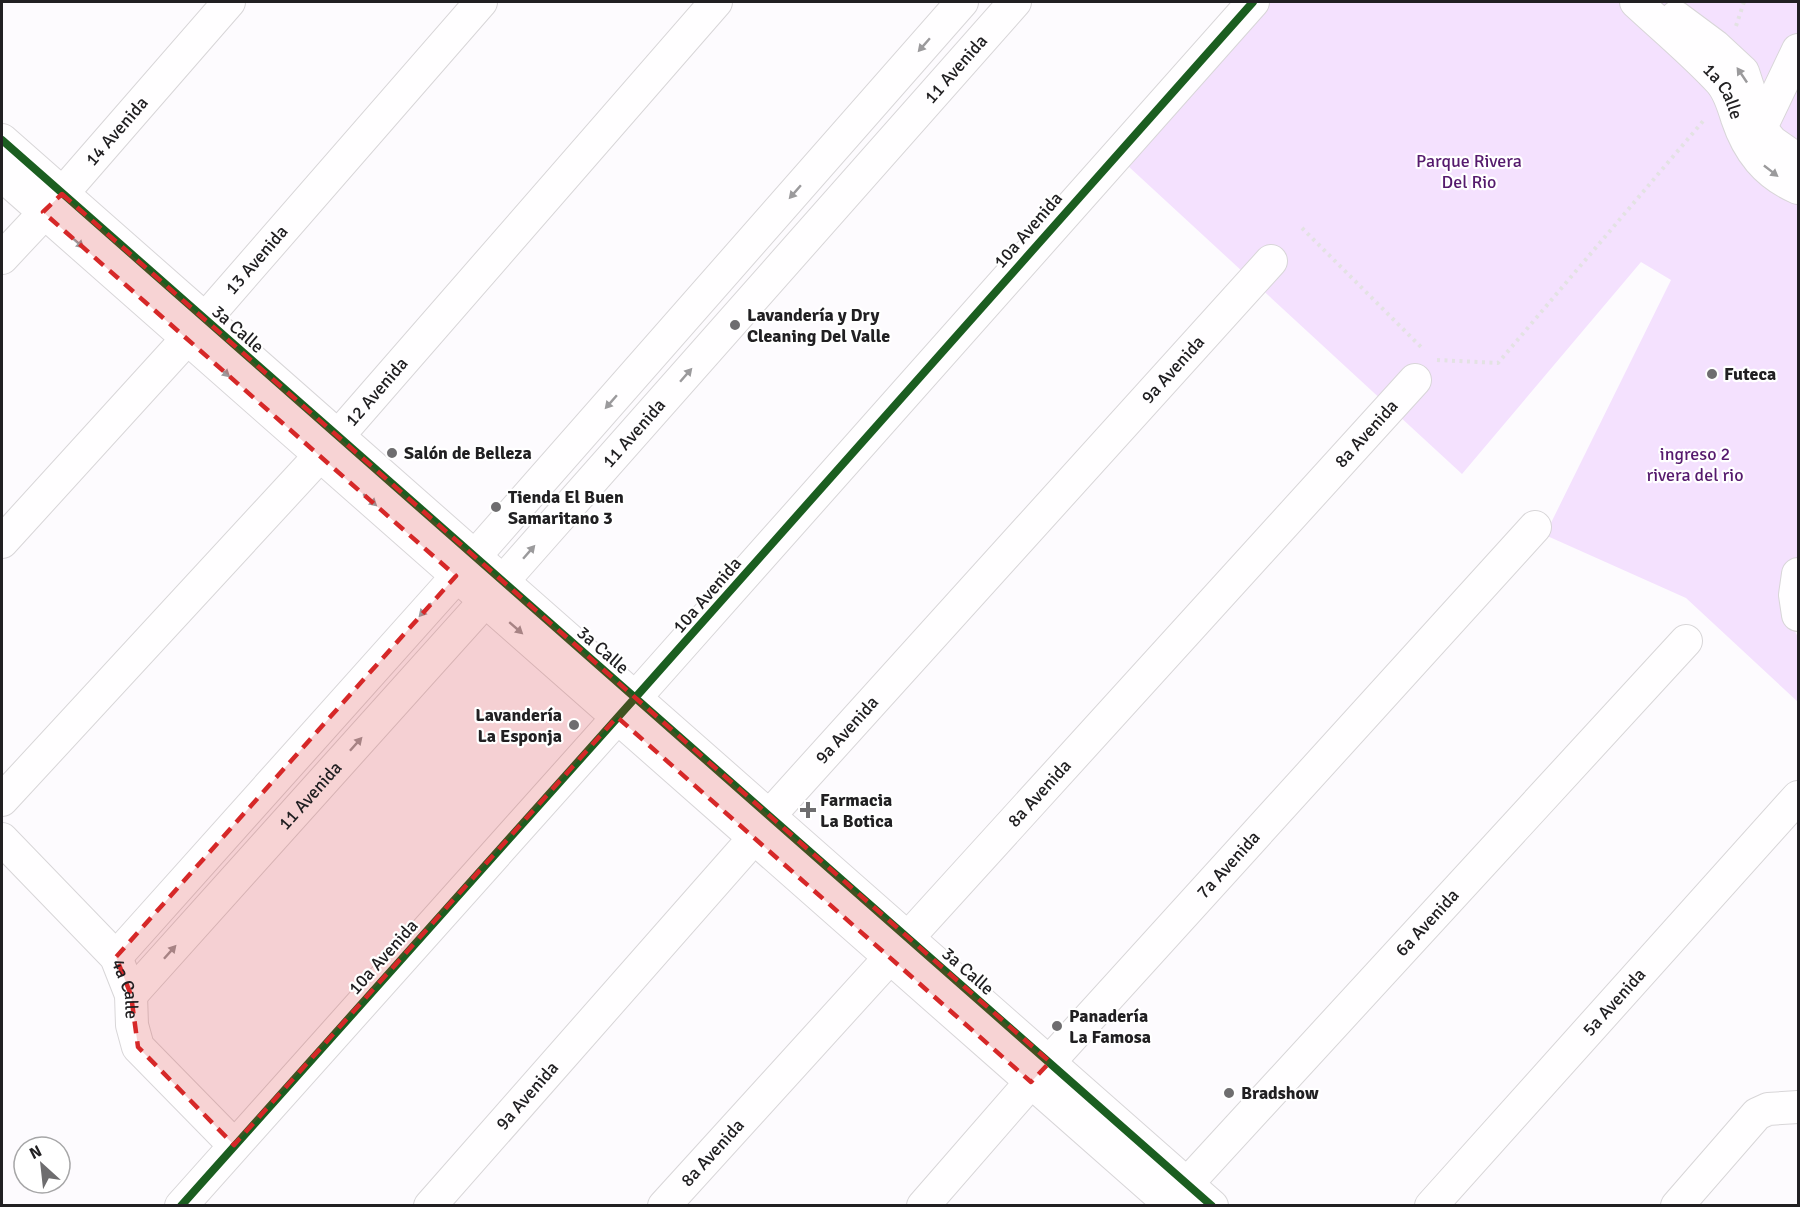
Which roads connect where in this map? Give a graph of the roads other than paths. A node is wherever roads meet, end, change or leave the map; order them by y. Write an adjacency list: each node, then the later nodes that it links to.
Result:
1 (229, 2): 15 (street, 14 Avenida)
2 (481, 2): 18 (street, 13 Avenida)
3 (716, 2): 20 (street, 12 Avenida)
4 (962, 2): 23 (street, 11 Avenida, one-way to 23)
5 (1015, 2): 25 (street, 11 Avenida, one-way to 5)
6 (1253, 2): 28 (street, 10a Avenida)
7 (1636, 2): 10 (street, 1a Calle)
8 (1660, 2): 10 (street, 1a Calle, one-way to 8)
9 (1798, 50): 10 (street)
10 (1755, 139): 12 (street, 1a Calle); 14 (street, 1a Calle, one-way to 14)
11 (2, 140): 15 (street, 3a Calle)
12 (1798, 160)
13 (2, 175): 15 (street, 3a Calle)
14 (1798, 188)
15 (53, 203): 16 (street, 14 Avenida); 18 (street, 3a Calle)
16 (2, 258)
17 (1271, 261): 31 (street, 9a Avenida)
18 (195, 328): 20 (street, 3a Calle); 22 (street, 13 Avenida)
19 (1425, 364): 33 (street, 8a Avenida)
20 (328, 445): 23 (street, 3a Calle); 30 (street, 12 Avenida)
21 (1535, 526): 36 (street, 7a Avenida)
22 (2, 542)
23 (465, 566): 25 (street, 3a Calle); 34 (street, 11 Avenida, one-way to 34)
24 (1798, 574): 26 (street)
25 (494, 591): 28 (street, 3a Calle); 35 (street, 11 Avenida, one-way to 25)
26 (1798, 615)
27 (1686, 641): 39 (street, 6a Avenida)
28 (626, 708): 31 (street, 3a Calle); 38 (street, 10a Avenida)
29 (1798, 796): 45 (street, 5a Avenida)
30 (2, 800)
31 (762, 827): 33 (street, 3a Calle); 41 (street, 9a Avenida)
32 (2, 839): 34 (street, 4a Calle)
33 (898, 946): 36 (street, 3a Calle); 42 (street, 8a Avenida)
34 (116, 957): 35 (street, 4a Calle)
35 (131, 995): 38 (street, 4a Calle)
36 (1040, 1072): 39 (street, 3a Calle); 43 (street, 7a Avenida)
37 (1798, 1107): 46 (street)
38 (234, 1146): 40 (street, 10a Avenida)
39 (1174, 1200): 44 (street, 3a Calle)
40 (181, 1206)
41 (430, 1206)
42 (664, 1206)
43 (923, 1206)
44 (1212, 1206)
45 (1431, 1206)
46 (1677, 1206)

